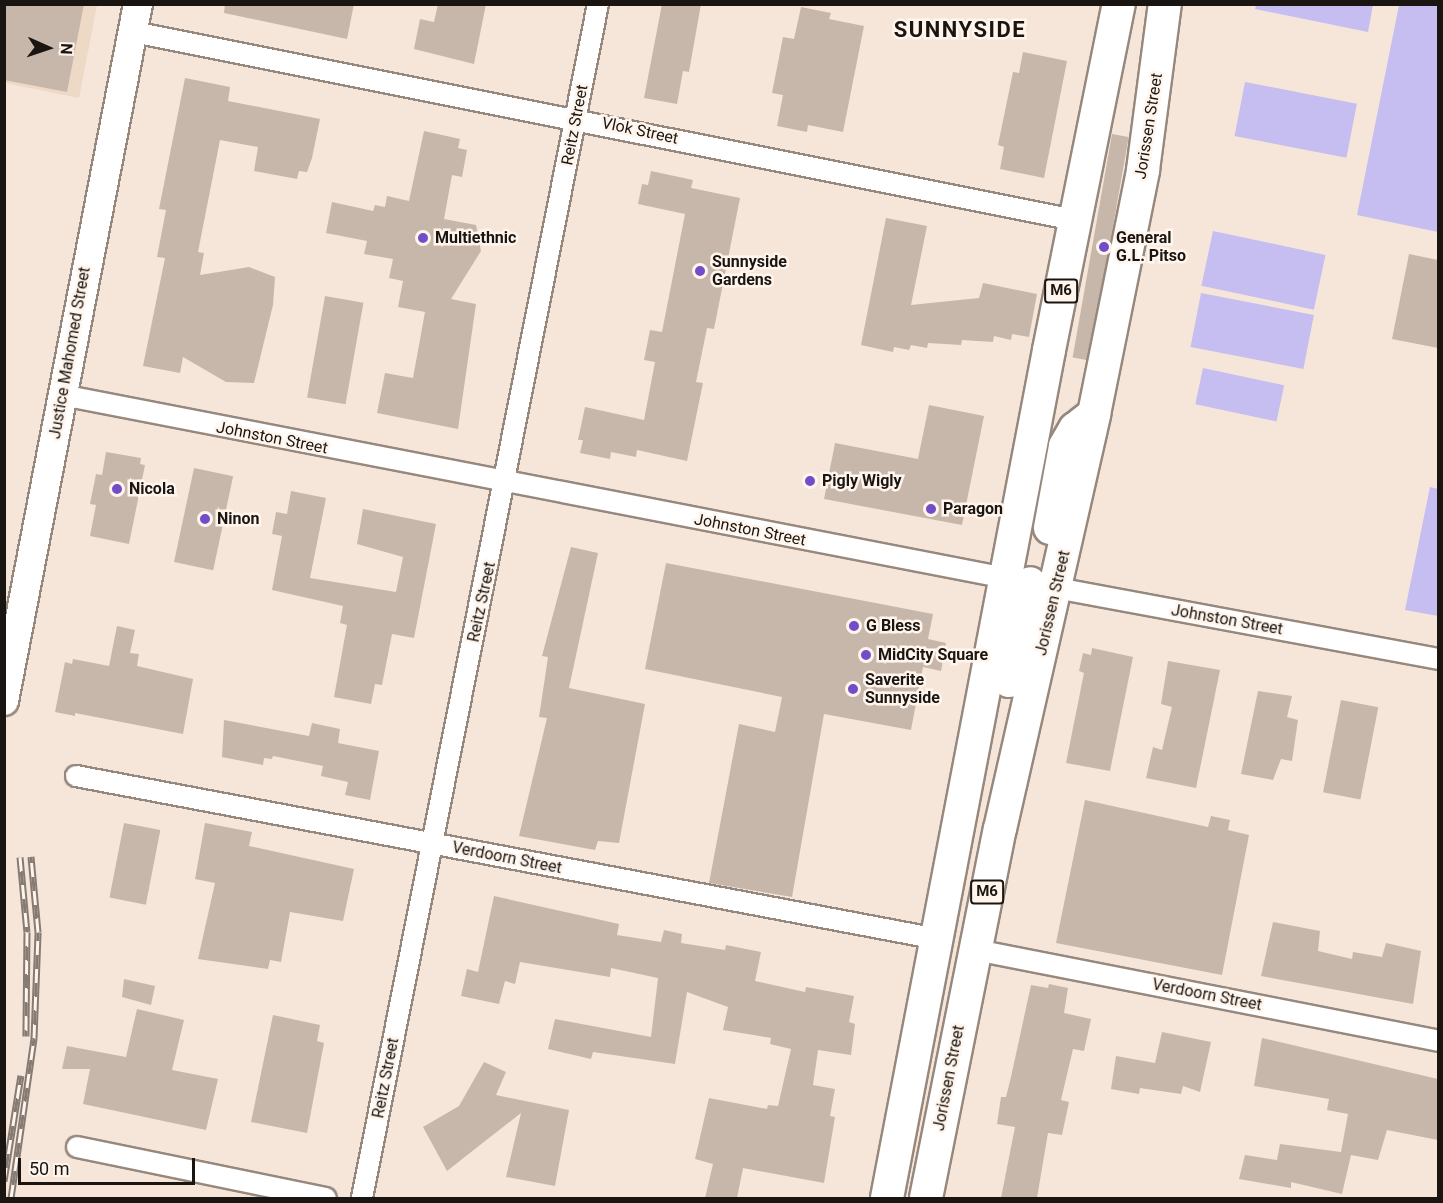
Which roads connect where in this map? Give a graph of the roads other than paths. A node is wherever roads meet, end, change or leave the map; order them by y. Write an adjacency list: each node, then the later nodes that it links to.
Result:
1 (138, 4): 5 (main road, Justice Mahomed Street)
2 (598, 4): 6 (street, Reitz Street)
3 (1119, 4): 7 (main road, Jorissen Street / M6)
4 (1165, 4): 10 (main road, Jorissen Street / M6)
5 (134, 32): 6 (street, Vlok Street); 8 (main road, Justice Mahomed Street)
6 (576, 118): 7 (street, Vlok Street); 9 (street, Reitz Street)
7 (1075, 220): 10 (main road, Jorissen Street / M6)
8 (62, 395): 9 (street, Johnston Street); 12 (main road, Justice Mahomed Street)
9 (506, 484): 10 (street, Johnston Street); 15 (street, Reitz Street)
10 (1034, 584): 11 (street, Johnston Street); 16 (main road, Jorissen Street / M6); 17 (main road, Jorissen Street / M6)
11 (1438, 659)
12 (9, 664): 13 (main road, Justice Mahomed Street)
13 (4, 701)
14 (76, 776): 15 (street, Verdoorn Street)
15 (432, 843): 16 (street, Verdoorn Street); 21 (street, Reitz Street)
16 (938, 939): 22 (main road, Jorissen Street / M6)
17 (976, 950): 18 (street, Verdoorn Street); 23 (main road, Jorissen Street / M6)
18 (1438, 1041)
19 (77, 1147): 20 (street)
20 (326, 1198)
21 (362, 1198)
22 (887, 1198)
23 (926, 1198)

